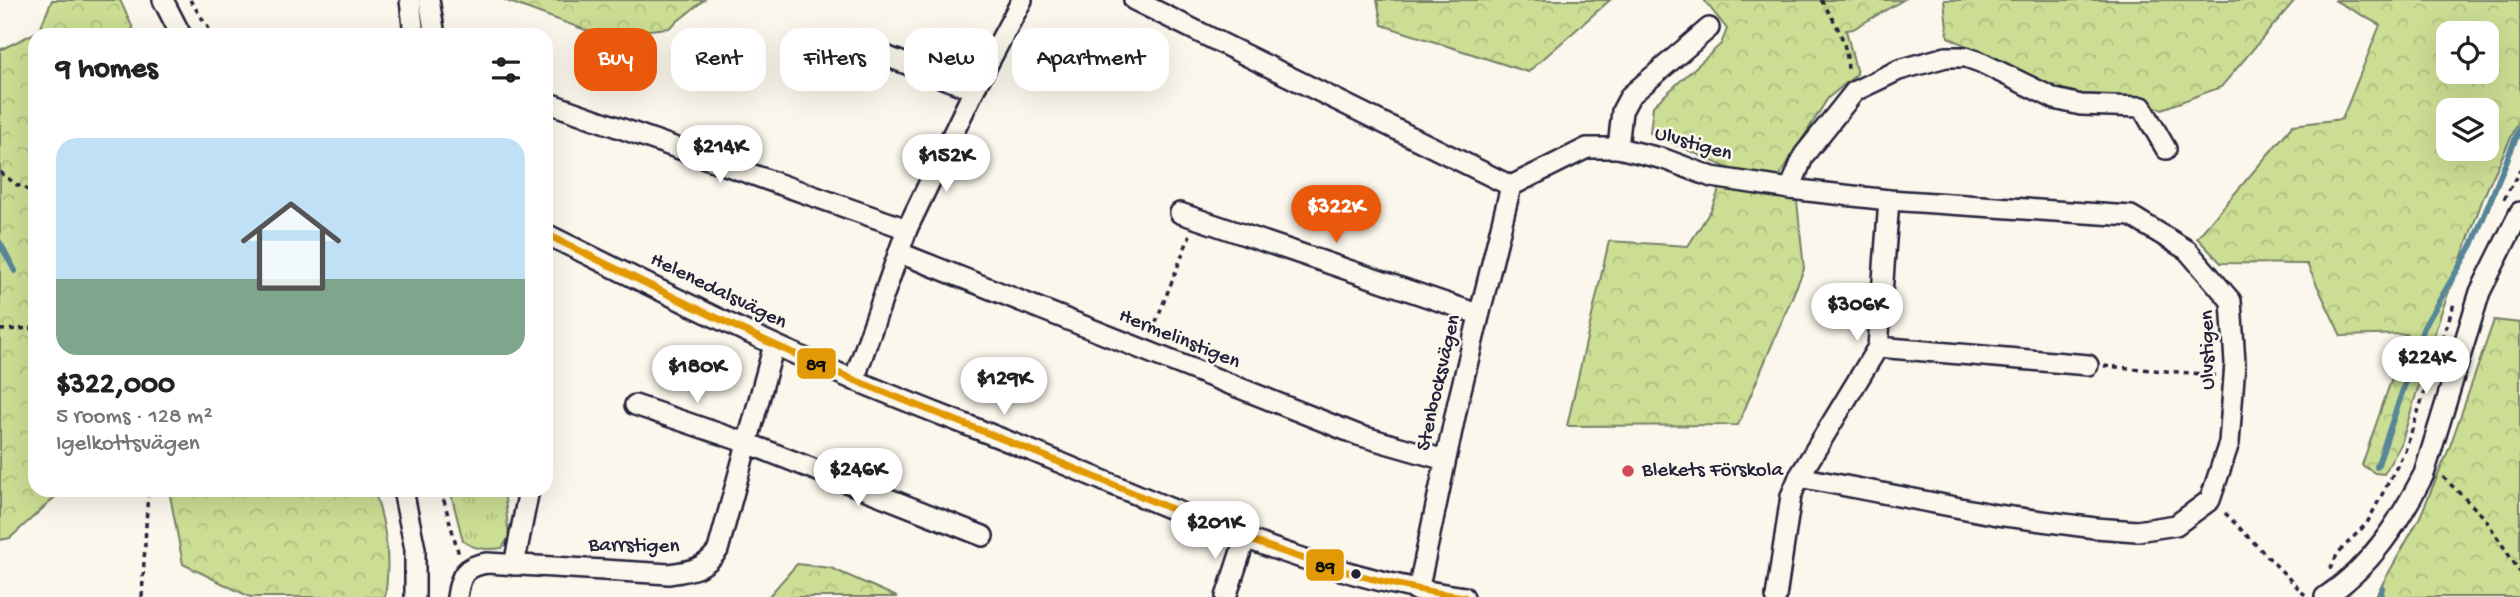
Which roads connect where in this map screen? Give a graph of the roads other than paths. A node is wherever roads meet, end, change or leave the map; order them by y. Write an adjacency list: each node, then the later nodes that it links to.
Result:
1 (163, 0): 6 (street)
2 (410, 0): 7 (street)
3 (429, 0): 8 (street)
4 (1022, 0): 10 (street)
5 (1134, 0): 15 (street)
6 (177, 28)
7 (413, 28)
8 (434, 28)
9 (1709, 28): 13 (street)
10 (998, 45)
11 (974, 91): 20 (street)
12 (553, 104): 20 (street)
13 (1618, 148): 15 (street, Ulvstigen); 16 (street, Ulvstigen)
14 (2166, 149): 16 (street)
15 (1511, 186): 23 (street, Stenbocksvägen)
16 (1790, 189): 17 (street, Ulvstigen)
17 (1889, 200): 25 (street); 31 (street, Ulvstigen)
18 (2520, 212): 38 (street)
19 (1188, 215): 23 (street)
20 (907, 229): 22 (street)
21 (553, 237): 24 (street, Helenedalsvägen)
22 (900, 253): 27 (street); 30 (street, Hermelinstigen)
23 (1478, 314): 30 (street, Stenbocksvägen)
24 (774, 345): 27 (street, Helenedalsvägen); 29 (street, Barrstigen)
25 (1878, 347): 26 (street); 31 (street)
26 (2088, 365)
27 (854, 380): 35 (street, Helenedalsvägen)
28 (635, 405): 29 (street)
29 (747, 443): 34 (street); 36 (street, Barrstigen)
30 (1445, 460): 37 (street, Stenbocksvägen)
31 (1799, 477): 43 (street)
32 (404, 497): 39 (street)
33 (528, 497): 36 (street)
34 (983, 536)
35 (1245, 539): 37 (street, Helenedalsvägen); 41 (street)
36 (514, 565): 40 (street, Barrstigen)
37 (1419, 591): 42 (street, Helenedalsvägen)
38 (2331, 593)
39 (415, 597)
40 (457, 597)
41 (1226, 597)
42 (1464, 597)
43 (1776, 597)

